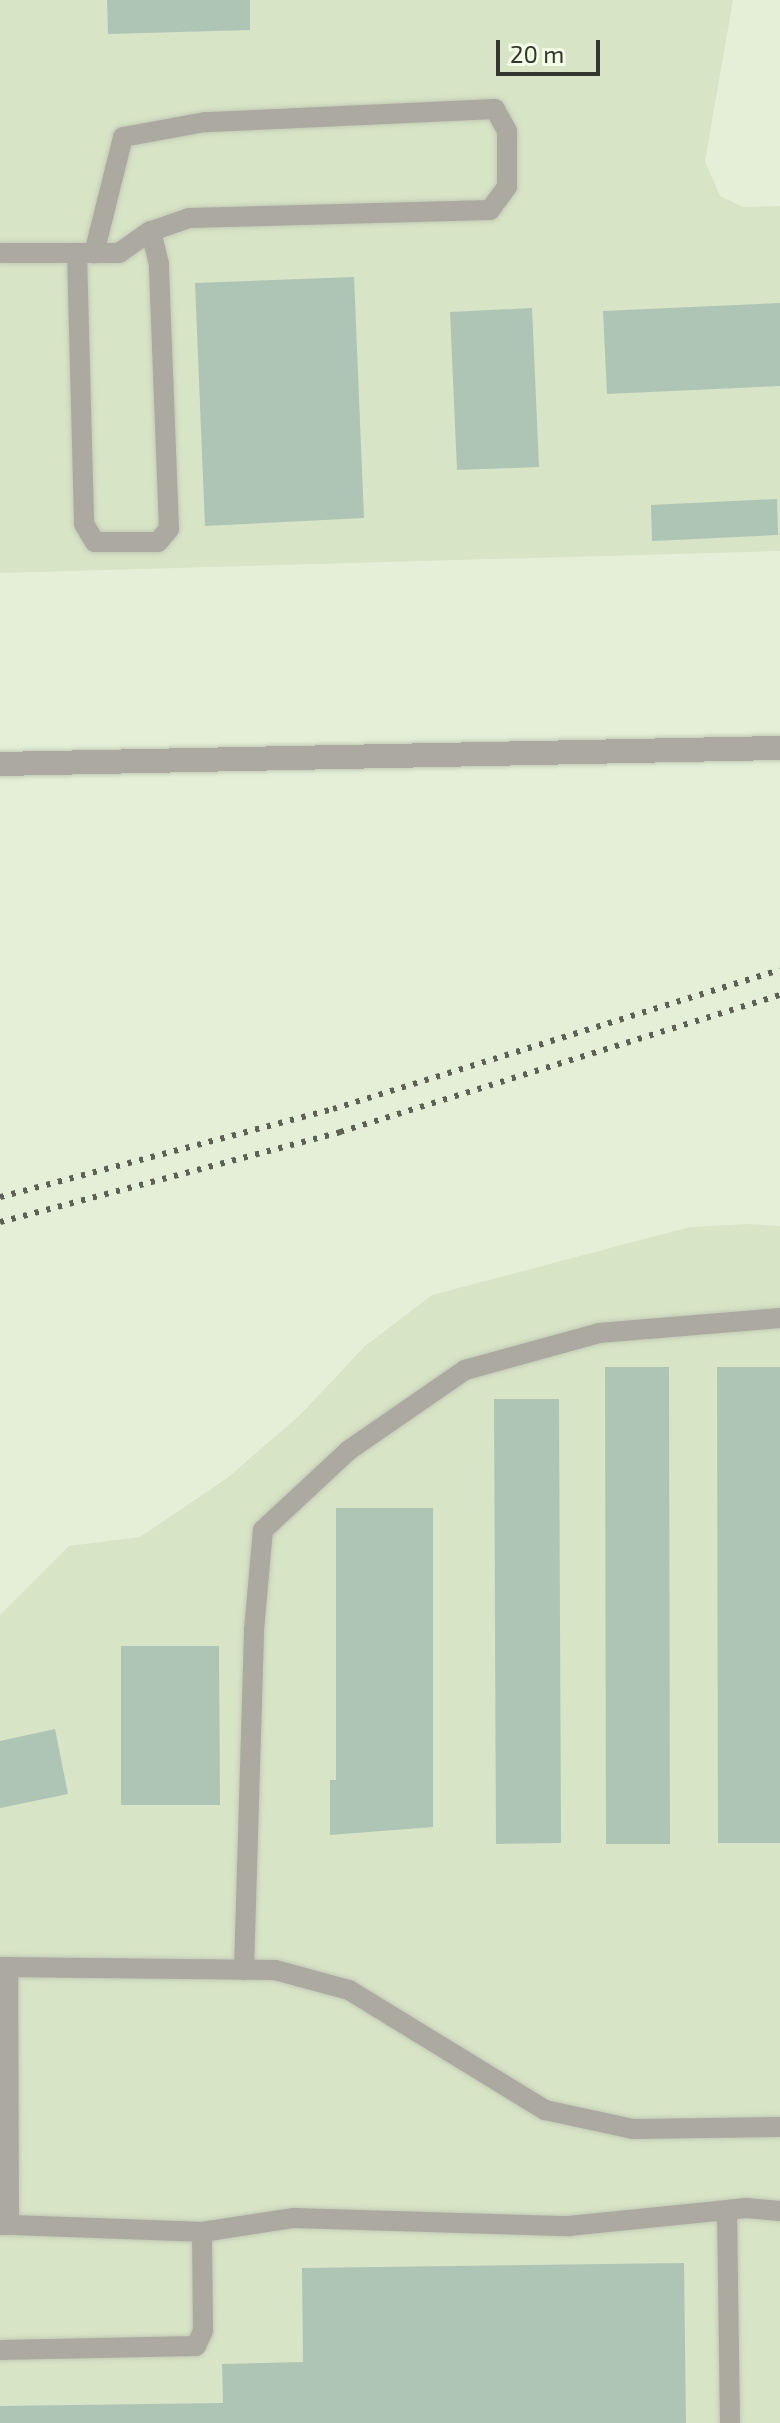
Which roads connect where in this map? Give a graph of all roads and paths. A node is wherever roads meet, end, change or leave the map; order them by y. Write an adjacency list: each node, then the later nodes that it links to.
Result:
1 (151, 231): 3 (lane); 3 (lane); 3 (lane)
2 (0, 253): 3 (lane)
3 (86, 253)
4 (780, 748): 5 (street)
5 (0, 764)
6 (780, 1318): 8 (lane)
7 (4, 1967): 8 (lane); 12 (lane)
8 (244, 1970): 9 (lane)
9 (780, 2127)
10 (727, 2210): 11 (lane); 13 (lane); 15 (lane)
11 (780, 2211)
12 (4, 2225): 13 (lane)
13 (202, 2232): 14 (lane)
14 (0, 2350)
15 (730, 2423)

